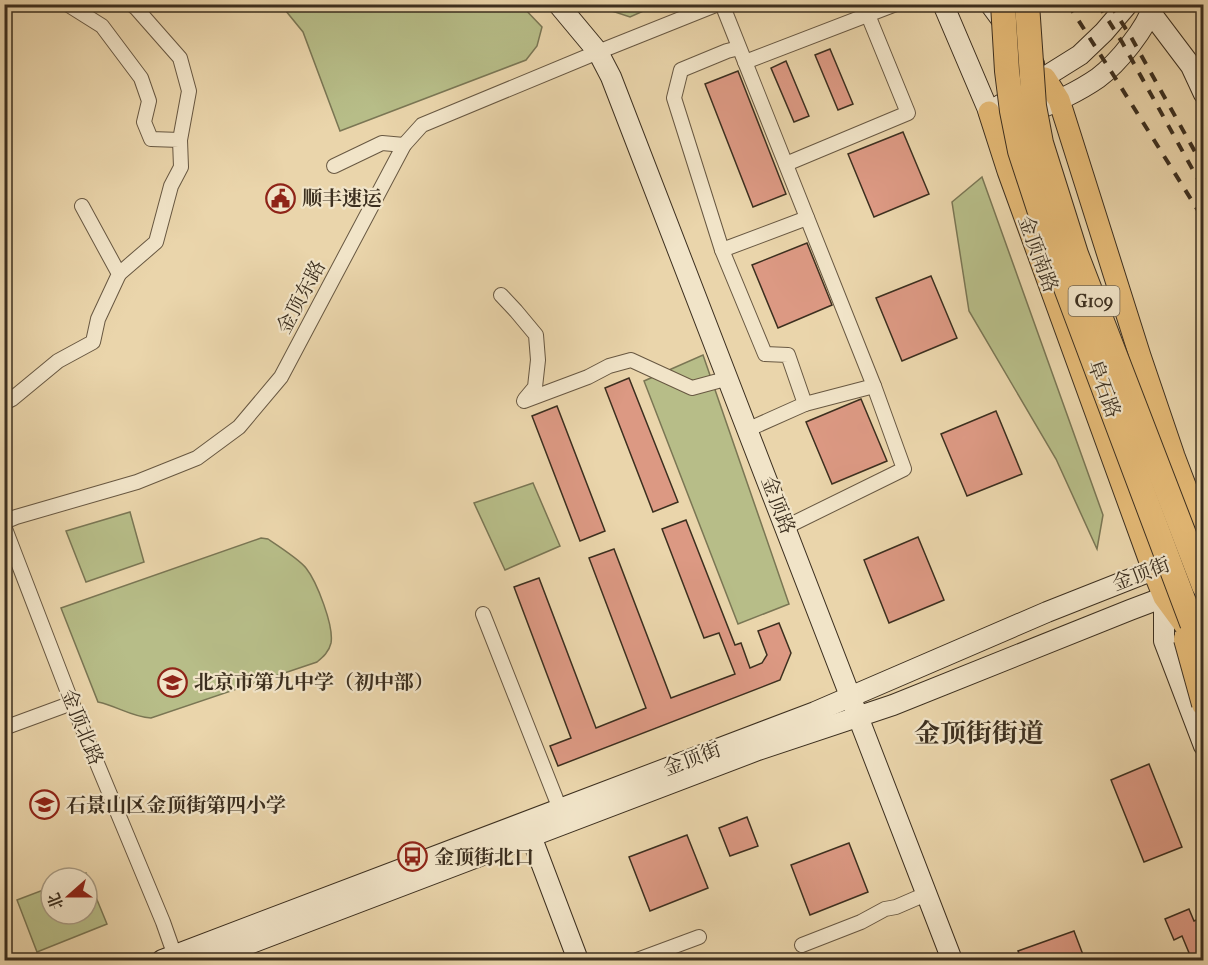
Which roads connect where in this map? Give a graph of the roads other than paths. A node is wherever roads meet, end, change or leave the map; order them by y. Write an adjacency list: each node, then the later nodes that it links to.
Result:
1 (67, 4): 20 (street)
2 (131, 4): 20 (street)
3 (558, 4): 14 (main road, 金顶路)
4 (720, 4): 13 (street); 14 (street, 金顶东路)
5 (896, 4): 12 (street)
6 (943, 4): 19 (main road)
7 (990, 4): 16 (main road)
8 (1003, 4): 40 (highway, 阜石路 / G109, bridge)
9 (1027, 4): 41 (highway, 阜石路 / G109, bridge)
10 (1128, 4): 16 (main road)
11 (1152, 9): 17 (main road); 18 (main road)
12 (868, 15): 15 (street); 22 (street)
13 (739, 48): 15 (street); 26 (street)
14 (598, 52): 21 (street, 金顶东路); 29 (main road, 金顶路)
15 (745, 62): 22 (street)
16 (1045, 78): 18 (main road); 19 (main road)
17 (1203, 94)
18 (1059, 100): 19 (main road); 34 (main road)
19 (992, 120): 35 (main road, 金顶南路)
20 (180, 140): 27 (street)
21 (404, 145): 23 (street); 36 (street, 金顶东路)
22 (786, 164): 25 (street)
23 (334, 166)
24 (82, 206): 27 (street)
25 (807, 218): 26 (street); 30 (street)
26 (722, 250): 32 (street)
27 (119, 274): 31 (street)
28 (501, 296): 29 (street)
29 (729, 378): 33 (main road, 金顶路)
30 (874, 386): 32 (street); 37 (street)
31 (4, 403)
32 (806, 404): 33 (street)
33 (749, 429): 37 (main road, 金顶路)
34 (1188, 494): 35 (main road); 38 (main road)
35 (1133, 515): 40 (main road, 金顶南路)
36 (4, 524): 46 (street, 金顶北路)
37 (786, 527): 45 (main road, 金顶路)
38 (1203, 535)
39 (1203, 550): 40 (main road, 金顶街)
40 (1164, 581): 41 (main road, 金顶街); 43 (highway, 阜石路, bridge); 44 (main road, 金顶南路); 45 (main road, 金顶街); 47 (highway, bridge); 48 (main road, 金顶街); 50 (main road, 金顶南路)
41 (1203, 584)
42 (483, 614): 51 (street)
43 (1203, 655)
44 (1203, 668)
45 (849, 697): 48 (main road, 金顶路); 51 (main road, 金顶街)
46 (72, 703): 49 (street); 56 (street, 金顶北路)
47 (1203, 704)
48 (857, 716): 52 (main road, 金顶街); 53 (main road, 金顶路)
49 (4, 728)
50 (1203, 746)
51 (561, 809): 56 (main road, 金顶街)
52 (531, 836): 57 (main road, 金顶街); 58 (main road)
53 (926, 894): 55 (street); 60 (main road, 金顶路)
54 (699, 937): 59 (street)
55 (802, 945)
56 (172, 959)
57 (207, 960)
58 (578, 960)
59 (637, 960)
60 (952, 960)

